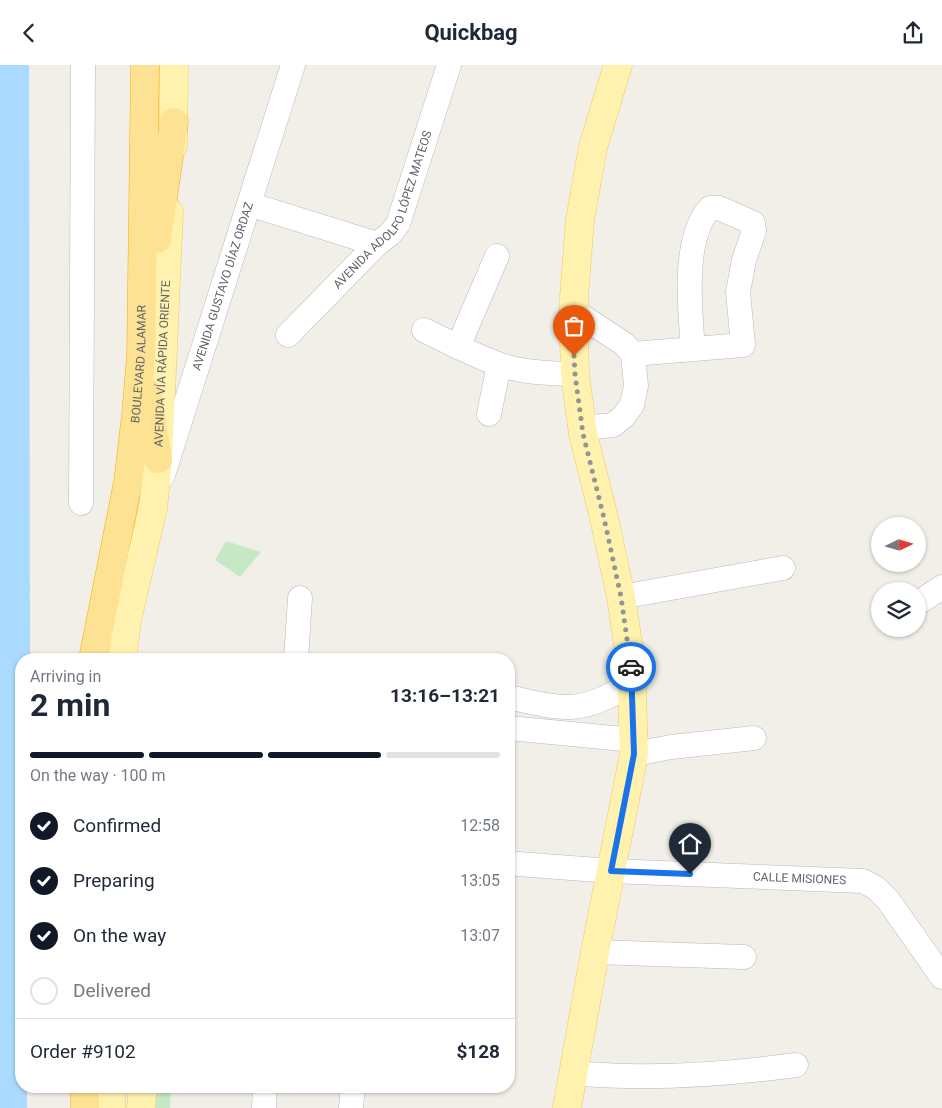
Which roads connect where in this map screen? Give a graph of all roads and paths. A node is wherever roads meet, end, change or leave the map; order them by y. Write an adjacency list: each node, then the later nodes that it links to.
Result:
1 (83, 65): 23 (street)
2 (145, 65): 17 (highway, BOULEVARD ALAMAR)
3 (174, 65): 7 (main road, AVENIDA VÍA RÁPIDA ORIENTE)
4 (293, 65): 8 (street, AVENIDA GUSTAVO DÍAZ ORDAZ)
5 (449, 65): 9 (street, AVENIDA ADOLFO LÓPEZ MATEOS)
6 (618, 65): 11 (main road)
7 (174, 122): 17 (highway); 22 (main road, AVENIDA VÍA RÁPIDA ORIENTE)
8 (249, 204): 9 (street); 24 (street, AVENIDA GUSTAVO DÍAZ ORDAZ)
9 (377, 244): 13 (street, AVENIDA ADOLFO LÓPEZ MATEOS)
10 (497, 256): 14 (street)
11 (574, 311): 16 (street); 19 (main road)
12 (424, 330): 14 (street)
13 (288, 335)
14 (458, 347): 18 (street)
15 (693, 349): 15 (street); 16 (street)
16 (633, 354): 21 (street)
17 (141, 356): 22 (highway); 30 (highway, BOULEVARD ALAMAR)
18 (499, 365): 19 (street); 20 (street)
19 (575, 374): 21 (main road)
20 (489, 414)
21 (582, 428): 27 (main road)
22 (158, 459): 24 (main road, AVENIDA VÍA RÁPIDA ORIENTE)
23 (81, 503)
24 (153, 508): 31 (main road, AVENIDA VÍA RÁPIDA ORIENTE)
25 (783, 568): 27 (street)
26 (942, 587): 29 (street)
27 (621, 597): 33 (main road)
28 (300, 598): 32 (street)
29 (926, 598)
30 (94, 653)
31 (123, 653)
32 (296, 653)
33 (632, 683): 34 (street); 37 (main road)
34 (515, 698)
35 (515, 729): 37 (street)
36 (754, 738): 37 (street)
37 (634, 747): 39 (main road)
38 (518, 864): 39 (street, CALLE MISIONES)
39 (611, 871): 40 (main road); 42 (street, CALLE MISIONES)
40 (595, 952): 41 (street); 44 (main road)
41 (744, 957)
42 (942, 977)
43 (796, 1065): 44 (street)
44 (573, 1073): 55 (main road)
45 (85, 1093): 50 (highway)
46 (111, 1093): 51 (main road)
47 (142, 1093): 52 (main road)
48 (265, 1093): 53 (street)
49 (352, 1093): 54 (street)
50 (85, 1108)
51 (111, 1108)
52 (141, 1108)
53 (264, 1108)
54 (351, 1108)
55 (567, 1108)

